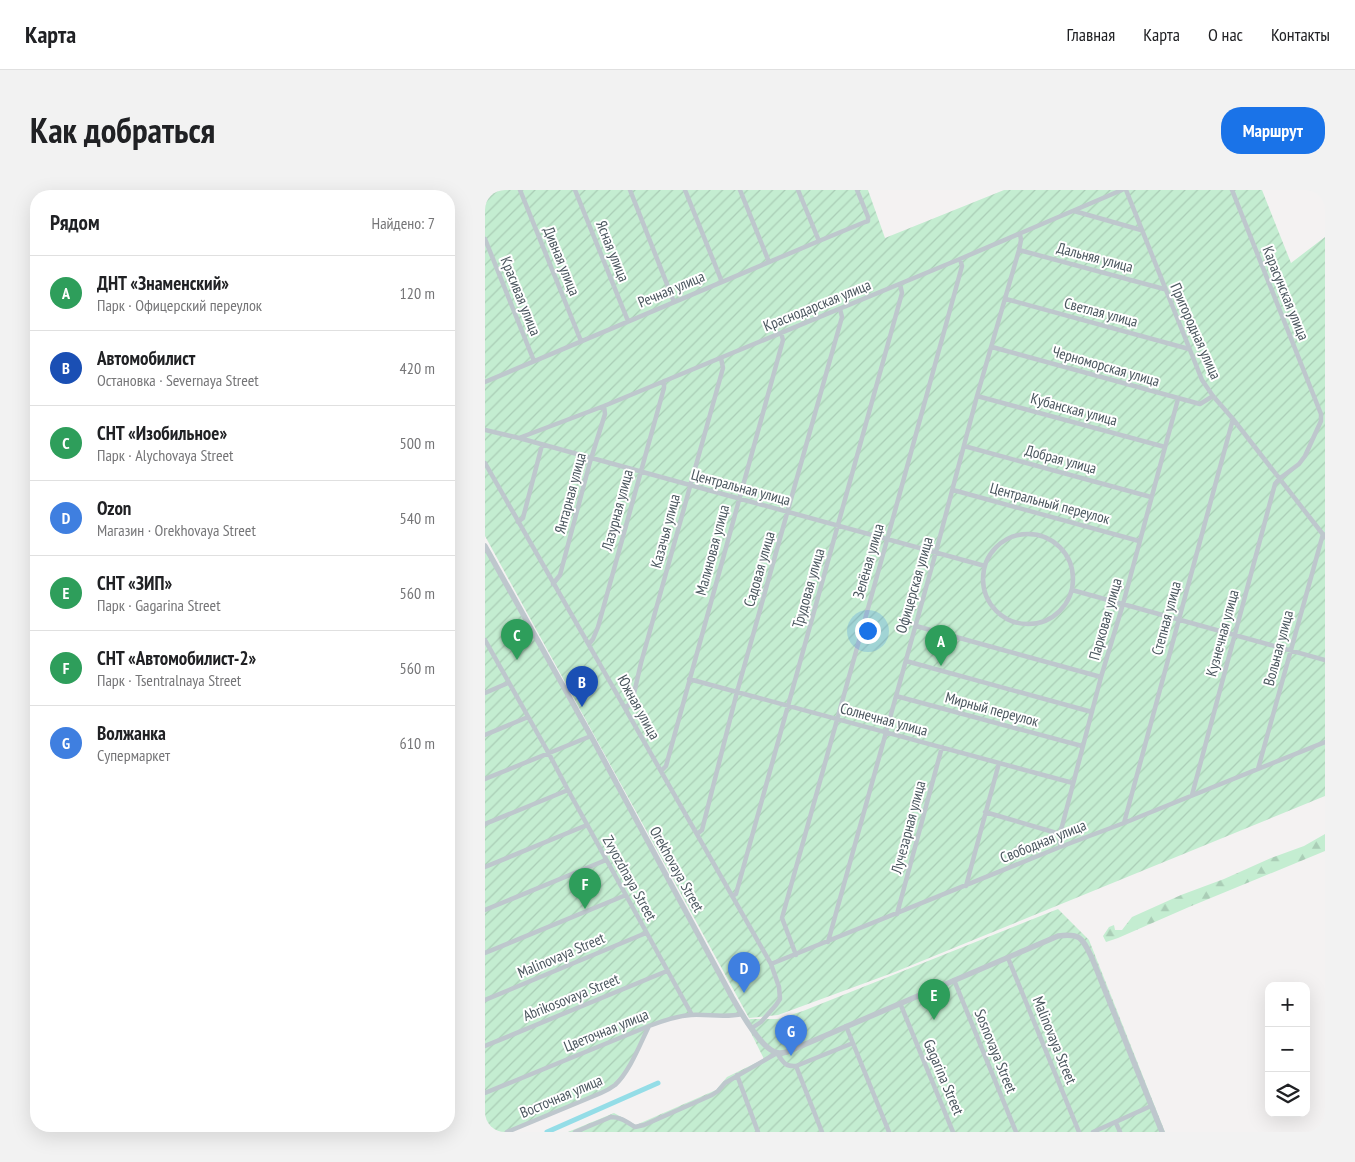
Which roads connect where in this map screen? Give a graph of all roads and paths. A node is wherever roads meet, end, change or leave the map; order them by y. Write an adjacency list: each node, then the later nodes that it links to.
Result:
1 (520, 190): 26 (street, Дивная улица)
2 (575, 190): 24 (street, Ясная улица)
3 (630, 190): 22 (street)
4 (685, 190): 18 (street)
5 (740, 190): 17 (street)
6 (798, 190): 14 (street)
7 (857, 190): 14 (street, Речная улица)
8 (1124, 190): 10 (street, Краснодарская улица); 11 (street, Пригородная улица)
9 (1232, 190): 46 (street, Карасунская улица)
10 (1074, 211): 11 (street); 12 (street, Краснодарская улица)
11 (1141, 230): 20 (street, Пригородная улица)
12 (1020, 234): 15 (street, Офицерская улица); 16 (street, Краснодарская улица)
13 (485, 239): 30 (street, Красивая улица)
14 (819, 241): 17 (street, Речная улица)
15 (1019, 250): 20 (street, Дальняя улица); 21 (street, Офицерская улица)
16 (960, 260): 19 (street, Краснодарская улица); 55 (street, Зелёная улица)
17 (769, 262): 18 (street, Речная улица)
18 (722, 282): 22 (street, Речная улица)
19 (900, 284): 23 (street, Краснодарская улица); 53 (street, Трудовая улица)
20 (1164, 289): 28 (street, Пригородная улица)
21 (1006, 299): 27 (street, Офицерская улица); 28 (street, Светлая улица)
22 (674, 302): 24 (street, Речная улица)
23 (840, 309): 25 (street, Краснодарская улица); 51 (street, Садовая улица)
24 (628, 321): 26 (street, Речная улица)
25 (781, 333): 29 (street, Краснодарская улица); 50 (street, Малиновая улица)
26 (581, 341): 30 (street, Речная улица)
27 (991, 347): 33 (street, Офицерская улица); 35 (street, Черноморская улица)
28 (1189, 349): 34 (street, Пригородная улица)
29 (721, 358): 32 (street, Краснодарская улица); 47 (street, Казачья улица)
30 (534, 361): 31 (street, Речная улица)
31 (486, 380)
32 (664, 381): 36 (street, Краснодарская улица); 45 (street, Лазурная улица)
33 (977, 396): 41 (street, Офицерская улица); 42 (street, Кубанская улица)
34 (1213, 396): 35 (street, Черноморская улица); 37 (street, Пригородная улица)
35 (1178, 399): 42 (street, Парковая улица)
36 (604, 406): 39 (street, Краснодарская улица); 43 (street, Янтарная улица)
37 (1233, 419): 46 (street, Пригородная улица); 63 (street, Степная улица)
38 (487, 432): 39 (street, Центральная улица)
39 (519, 438): 40 (street, Центральная улица)
40 (542, 445): 43 (street, Центральная улица); 52 (street)
41 (965, 446): 48 (street, Офицерская улица); 49 (street, Добрая улица)
42 (1165, 447): 49 (street, Парковая улица)
43 (592, 459): 45 (street, Центральная улица); 60 (street, Янтарная улица)
44 (485, 463): 52 (street, Южная улица)
45 (641, 472): 47 (street, Центральная улица); 67 (street, Лазурная улица)
46 (1279, 479): 54 (street, Пригородная улица); 65 (street, Кузнечная улица)
47 (690, 485): 50 (street, Центральная улица); 79 (street, Казачья улица)
48 (953, 490): 56 (street, Центральный переулок); 58 (street, Офицерская улица)
49 (1151, 497): 56 (street, Парковая улица)
50 (739, 499): 51 (street, Центральная улица); 73 (street, Малиновая улица)
51 (788, 513): 53 (street, Центральная улица); 75 (street, Садовая улица)
52 (518, 522): 60 (street, Южная улица)
53 (839, 525): 55 (street, Центральная улица); 78 (street, Трудовая улица)
54 (1324, 536): 69 (street, Вольная улица)
55 (887, 540): 58 (street, Центральная улица); 82 (street, Зелёная улица)
56 (1139, 541): 62 (street, Парковая улица)
57 (485, 546): 85 (street, Orekhovaya Street)
58 (936, 553): 59 (street, Центральная улица); 64 (street, Офицерская улица)
59 (985, 566): 61 (street); 61 (street)
60 (553, 584): 67 (street, Южная улица)
61 (1072, 590): 62 (street)
62 (1123, 604): 63 (street); 72 (street, Парковая улица)
63 (1178, 620): 65 (street); 98 (street, Степная улица)
64 (916, 626): 71 (street, Офицерская улица); 72 (street)
65 (1234, 635): 69 (street); 96 (street, Кузнечная улица)
66 (485, 640): 68 (street, Zvyozdnaya Street)
67 (589, 644): 79 (street, Южная улица)
68 (487, 649): 74 (street, Zvyozdnaya Street)
69 (1290, 650): 70 (street); 91 (street, Вольная улица)
70 (1325, 660)
71 (906, 661): 77 (street, Офицерская улица); 80 (street)
72 (1101, 677): 80 (street, Парковая улица)
73 (689, 679): 75 (street, Солнечная улица); 92 (street, Малиновая улица)
74 (508, 683): 76 (street); 81 (street, Zvyozdnaya Street)
75 (737, 692): 78 (street, Солнечная улица); 101 (street, Садовая улица)
76 (485, 693)
77 (896, 696): 83 (street, Офицерская улица); 87 (street, Мирный переулок)
78 (787, 706): 82 (street, Солнечная улица); 108 (street, Трудовая улица)
79 (625, 708): 92 (street, Южная улица)
80 (1092, 712): 87 (street, Парковая улица)
81 (528, 717): 84 (street); 89 (street, Zvyozdnaya Street)
82 (837, 720): 83 (street, Солнечная улица); 114 (street, Зелёная улица)
83 (886, 732): 88 (street, Солнечная улица); 112 (street, Офицерская улица)
84 (485, 735)
85 (591, 736): 89 (street); 121 (street, Orekhovaya Street)
86 (1325, 742): 91 (street, Свободная улица)
87 (1082, 746): 94 (street, Парковая улица)
88 (942, 747): 90 (street, Солнечная улица); 110 (street, Лучезарная улица)
89 (548, 752): 93 (street); 95 (street, Zvyozdnaya Street)
90 (999, 763): 94 (street, Солнечная улица); 97 (street)
91 (1258, 768): 96 (street, Свободная улица)
92 (661, 771): 101 (street, Южная улица)
93 (485, 779)
94 (1073, 783): 102 (street, Парковая улица)
95 (567, 790): 99 (street); 100 (street, Zvyozdnaya Street)
96 (1192, 795): 98 (street, Свободная улица)
97 (985, 812): 102 (street); 106 (street)
98 (1124, 823): 103 (street, Свободная улица)
99 (485, 824)
100 (587, 825): 104 (street, Zvyozdnaya Street); 105 (street)
101 (697, 834): 108 (street, Южная улица)
102 (1060, 834): 103 (street, Парковая улица)
103 (1060, 847): 106 (street, Свободная улица)
104 (606, 860): 107 (street, Zvyozdnaya Street); 109 (street)
105 (485, 867)
106 (966, 886): 110 (street, Свободная улица)
107 (626, 895): 111 (street, Zvyozdnaya Street); 113 (street)
108 (733, 896): 116 (street, Южная улица)
109 (485, 910)
110 (897, 914): 112 (street, Свободная улица)
111 (646, 933): 117 (street, Zvyozdnaya Street); 119 (street, Malinovaya Street)
112 (828, 942): 114 (street, Свободная улица)
113 (485, 953)
114 (796, 954): 116 (street, Свободная улица)
115 (1008, 958): 118 (street); 132 (street); 142 (street, Malinovaya Street)
116 (771, 964): 125 (street, Южная улица)
117 (667, 971): 122 (street, Zvyozdnaya Street); 127 (street, Abrikosovaya Street)
118 (953, 980): 120 (street); 141 (street, Sosnovaya Street)
119 (485, 1000)
120 (900, 1003): 124 (street); 140 (street, Gagarina Street)
121 (742, 1014): 122 (street, Цветочная улица); 125 (street, Orekhovaya Street)
122 (692, 1015): 123 (street, Цветочная улица)
123 (649, 1026): 131 (street, Цветочная улица); 135 (street, Восточная улица)
124 (846, 1026): 126 (street); 128 (street)
125 (752, 1028): 128 (street, Orekhovaya Street)
126 (853, 1043): 129 (street); 139 (street)
127 (485, 1046)
128 (777, 1053): 129 (street); 130 (street)
129 (796, 1066): 138 (street)
130 (737, 1075): 134 (street); 137 (street)
131 (485, 1093)
132 (1151, 1106): 133 (street); 145 (street)
133 (1116, 1123): 143 (street); 144 (street)
134 (634, 1130): 136 (street)
135 (507, 1132)
136 (575, 1132)
137 (758, 1132)
138 (823, 1132)
139 (889, 1132)
140 (953, 1132)
141 (1016, 1132)
142 (1079, 1132)
143 (1093, 1132)
144 (1120, 1132)
145 (1162, 1132)

